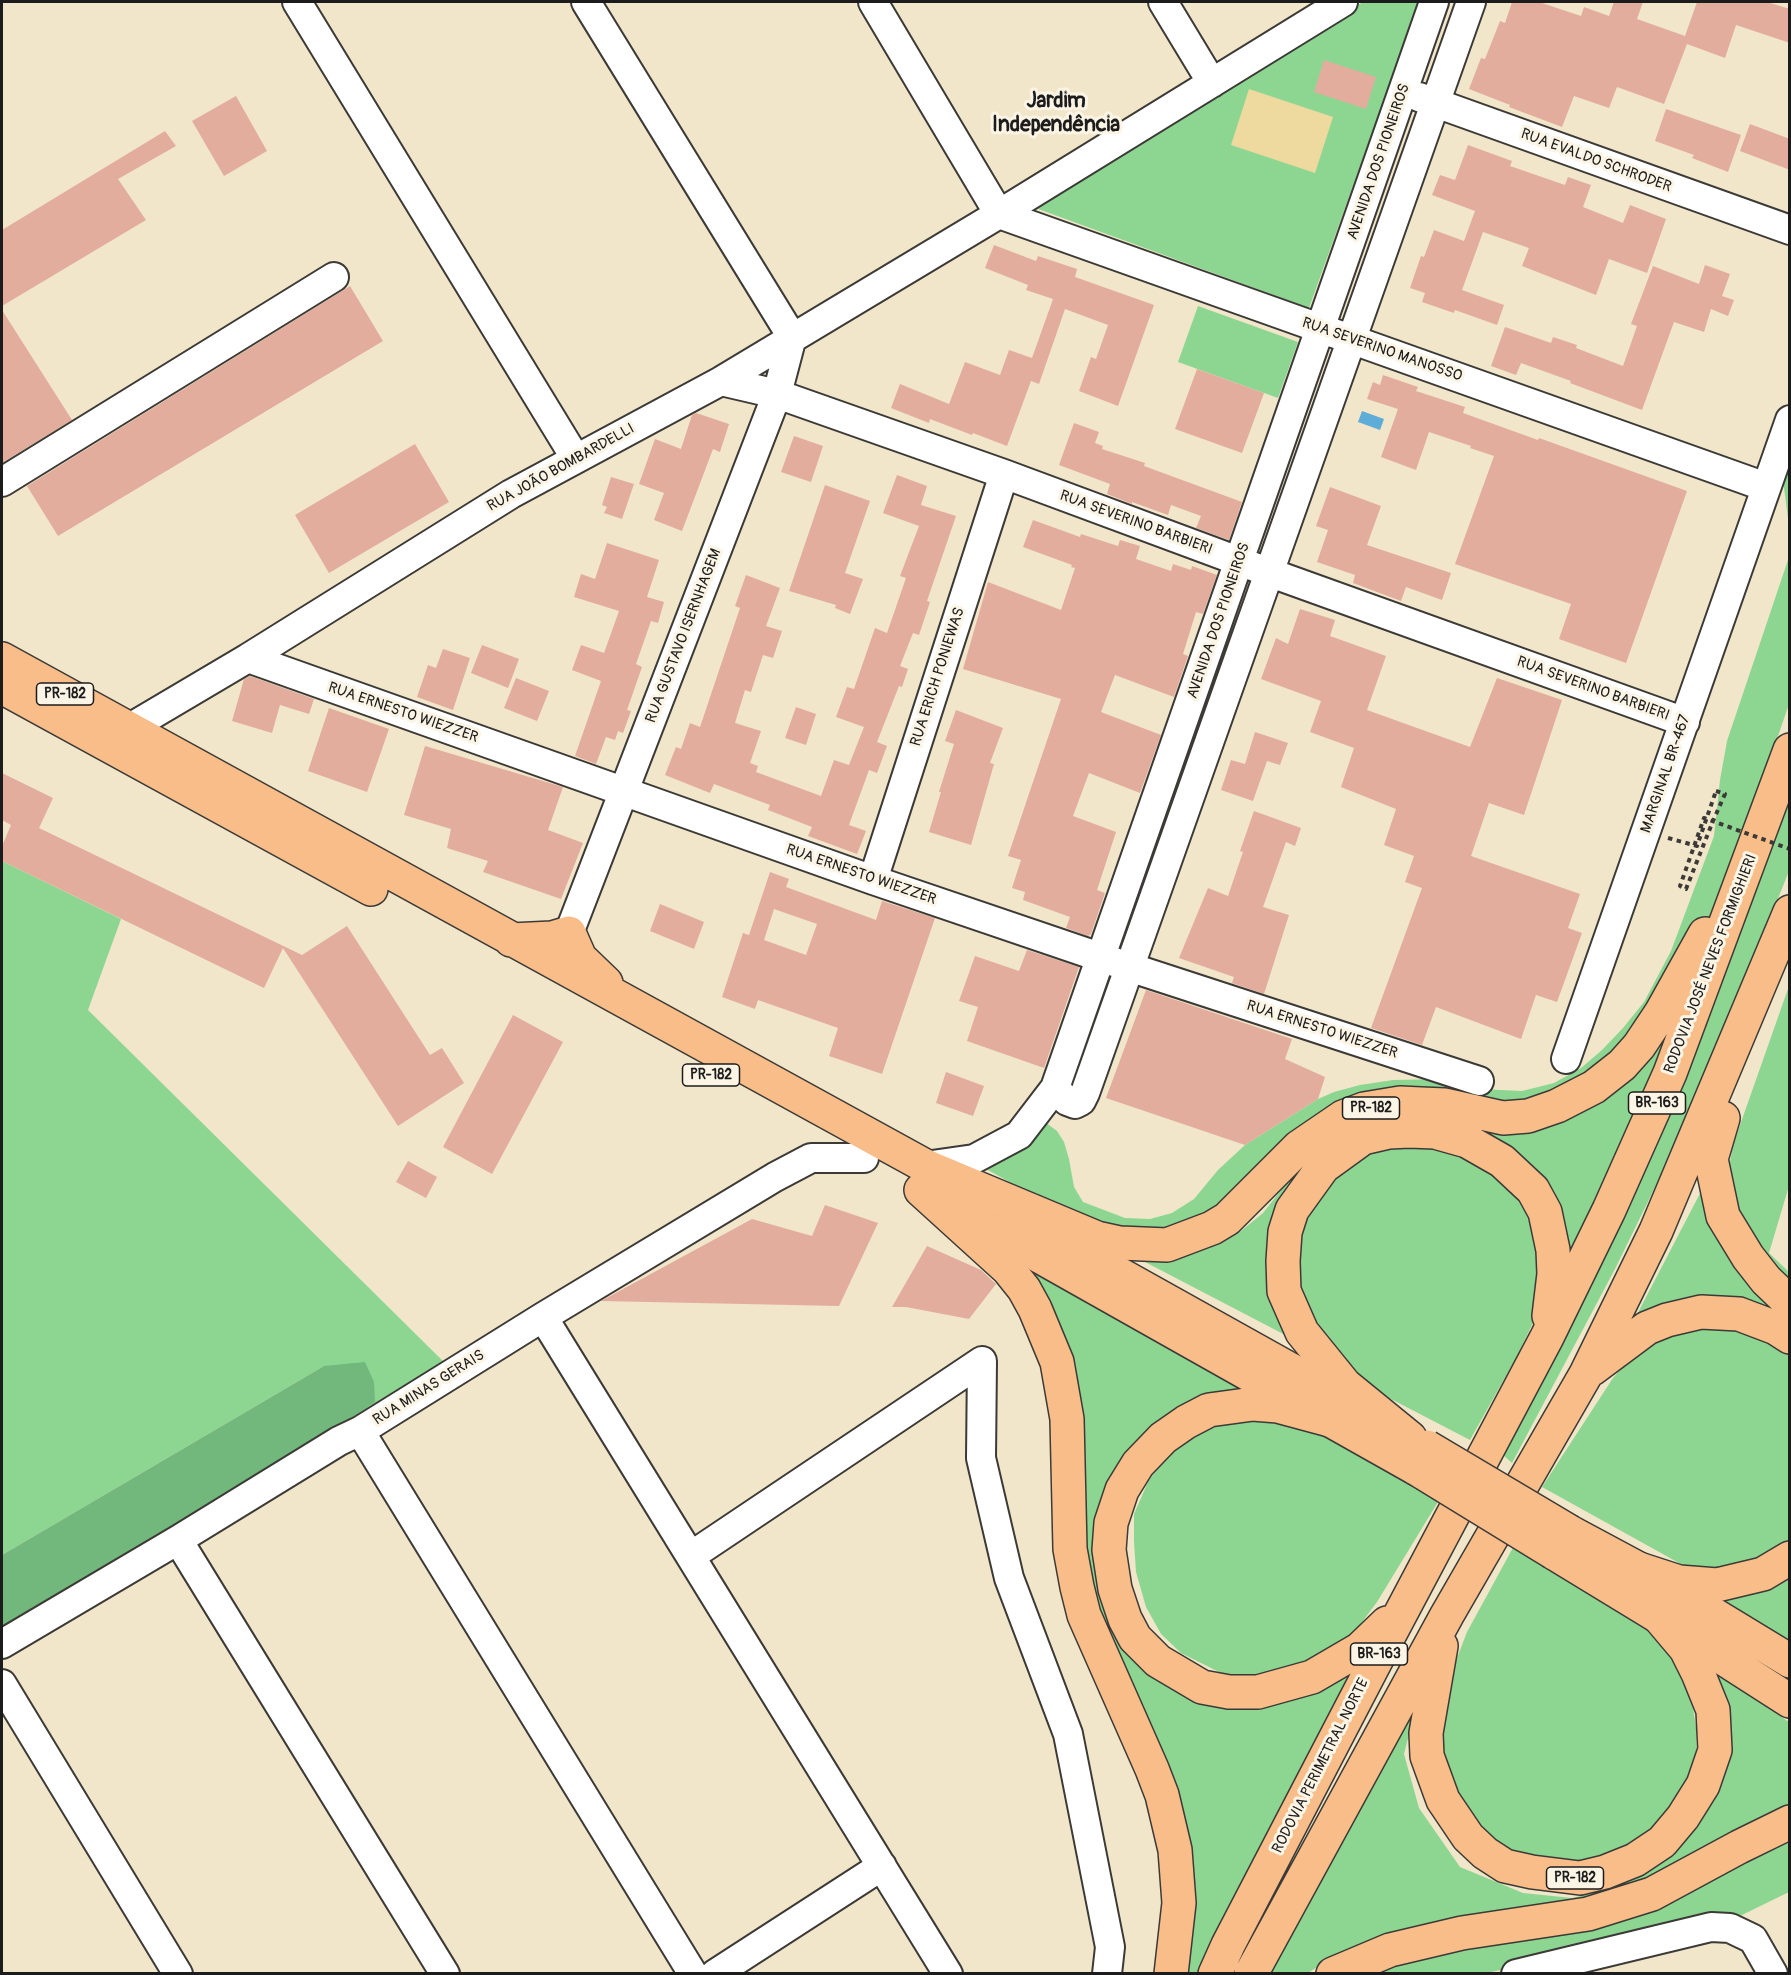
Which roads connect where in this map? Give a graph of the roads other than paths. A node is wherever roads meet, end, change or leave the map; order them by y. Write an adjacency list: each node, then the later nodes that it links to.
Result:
1 (297, 2): 20 (street)
2 (586, 2): 15 (street)
3 (873, 2): 11 (street)
4 (1163, 2): 8 (street)
5 (1343, 2): 8 (street, RUA JOÃO BOMBARDELLI)
6 (1431, 9): 7 (street); 9 (street, AVENIDA DOS PIONEIROS)
7 (1466, 14): 10 (street, AVENIDA DOS PIONEIROS)
8 (1212, 82): 11 (street, RUA JOÃO BOMBARDELLI)
9 (1402, 92): 10 (street, RUA EVALDO SCHRODER); 14 (street, AVENIDA DOS PIONEIROS)
10 (1435, 102): 12 (street, RUA EVALDO SCHRODER); 16 (street, AVENIDA DOS PIONEIROS)
11 (999, 214): 14 (street, RUA SEVERINO MANOSSO); 15 (street, RUA JOÃO BOMBARDELLI)
12 (1790, 230)
13 (334, 277): 22 (street)
14 (1321, 328): 16 (street, RUA SEVERINO MANOSSO); 24 (street, AVENIDA DOS PIONEIROS)
15 (792, 337): 17 (street, RUA JOÃO BOMBARDELLI); 18 (street, RUA GUSTAVO ISERNHAGEM)
16 (1352, 339): 23 (street, RUA SEVERINO MANOSSO); 25 (street, AVENIDA DOS PIONEIROS)
17 (720, 381): 18 (street, RUA SEVERINO BARBIERI); 20 (street, RUA JOÃO BOMBARDELLI)
18 (777, 394): 21 (street, RUA SEVERINO BARBIERI); 34 (street, RUA GUSTAVO ISERNHAGEM)
19 (1790, 420): 23 (street, MARGINAL BR-467)
20 (576, 459): 26 (street, RUA JOÃO BOMBARDELLI)
21 (1004, 474): 24 (street, RUA SEVERINO BARBIERI); 38 (street, RUA ERICH PONIEWAS)
22 (2, 482)
23 (1766, 486): 31 (street, MARGINAL BR-467)
24 (1239, 561): 25 (street, RUA SEVERINO BARBIERI); 28 (street, AVENIDA DOS PIONEIROS)
25 (1268, 572): 29 (street, AVENIDA DOS PIONEIROS); 31 (street, RUA SEVERINO BARBIERI)
26 (248, 658): 32 (street, RUA JOÃO BOMBARDELLI); 34 (street, RUA ERNESTO WIEZZER)
27 (2, 659): 32 (main road, PR-182)
28 (1202, 669): 29 (street); 35 (street, AVENIDA DOS PIONEIROS)
29 (1231, 678): 36 (street, AVENIDA DOS PIONEIROS)
30 (2, 687): 49 (main road, PR-182)
31 (1684, 722): 46 (street, MARGINAL BR-467)
32 (128, 729): 41 (main road, PR-182)
33 (1790, 750): 37 (main road, RODOVIA JOSÉ NEVES FORMIGHIERI / BR-163)
34 (624, 791): 38 (street, RUA ERNESTO WIEZZER); 40 (street, RUA GUSTAVO ISERNHAGEM)
35 (1155, 804): 36 (street); 43 (street, AVENIDA DOS PIONEIROS)
36 (1182, 815): 44 (street, AVENIDA DOS PIONEIROS)
37 (1750, 861): 50 (main road, PR-182); 53 (main road, RODOVIA JOSÉ NEVES FORMIGHIERI / BR-163)
38 (873, 880): 43 (street, RUA ERNESTO WIEZZER)
39 (1790, 912): 42 (main road, BR-163)
40 (569, 933): 41 (main road); 45 (main road)
41 (511, 940): 45 (main road, PR-182)
42 (1778, 944): 51 (main road); 55 (main road, BR-163)
43 (1102, 957): 44 (street, RUA ERNESTO WIEZZER); 48 (street, AVENIDA DOS PIONEIROS)
44 (1129, 967): 47 (street, RUA ERNESTO WIEZZER); 48 (street, AVENIDA DOS PIONEIROS)
45 (629, 1005): 50 (main road, PR-182)
46 (1566, 1059)
47 (1479, 1081)
48 (1055, 1088): 50 (street, AVENIDA DOS PIONEIROS)
49 (864, 1158): 50 (main road, PR-182); 52 (street, RUA MINAS GERAIS)
50 (923, 1178): 56 (main road, PR-182); 58 (main road); 79 (main road)
51 (1790, 1303)
52 (543, 1317): 57 (street, RUA MINAS GERAIS); 61 (street)
53 (1547, 1337): 58 (main road); 64 (main road, RODOVIA PERIMETRAL NORTE / BR-163)
54 (1790, 1337): 55 (main road)
55 (1586, 1374): 65 (main road, BR-163)
56 (1330, 1420): 58 (main road, PR-182); 64 (main road)
57 (360, 1431): 59 (street, RUA MINAS GERAIS); 75 (street)
58 (1418, 1451): 60 (main road, bridge)
59 (178, 1540): 67 (street, RUA MINAS GERAIS); 74 (street)
60 (1562, 1543): 63 (main road); 66 (main road, PR-182)
61 (691, 1556): 72 (street); 78 (street)
62 (1790, 1558): 63 (main road)
63 (1639, 1569): 68 (main road)
64 (1412, 1594): 80 (main road, RODOVIA PERIMETRAL NORTE / BR-163)
65 (1447, 1615): 66 (main road, PR-182); 81 (main road, BR-163)
66 (1659, 1617): 70 (main road)
67 (2, 1644)
68 (1790, 1661)
69 (2, 1684): 73 (street)
70 (1790, 1701)
71 (1790, 1822): 82 (main road)
72 (882, 1866): 76 (street); 77 (street)
73 (178, 1974)
74 (445, 1974)
75 (693, 1974)
76 (715, 1974)
77 (948, 1974)
78 (1107, 1974)
79 (1171, 1974)
80 (1215, 1974)
81 (1251, 1974)
82 (1333, 1974)
83 (1516, 1974): 84 (street)
84 (1773, 1974)

